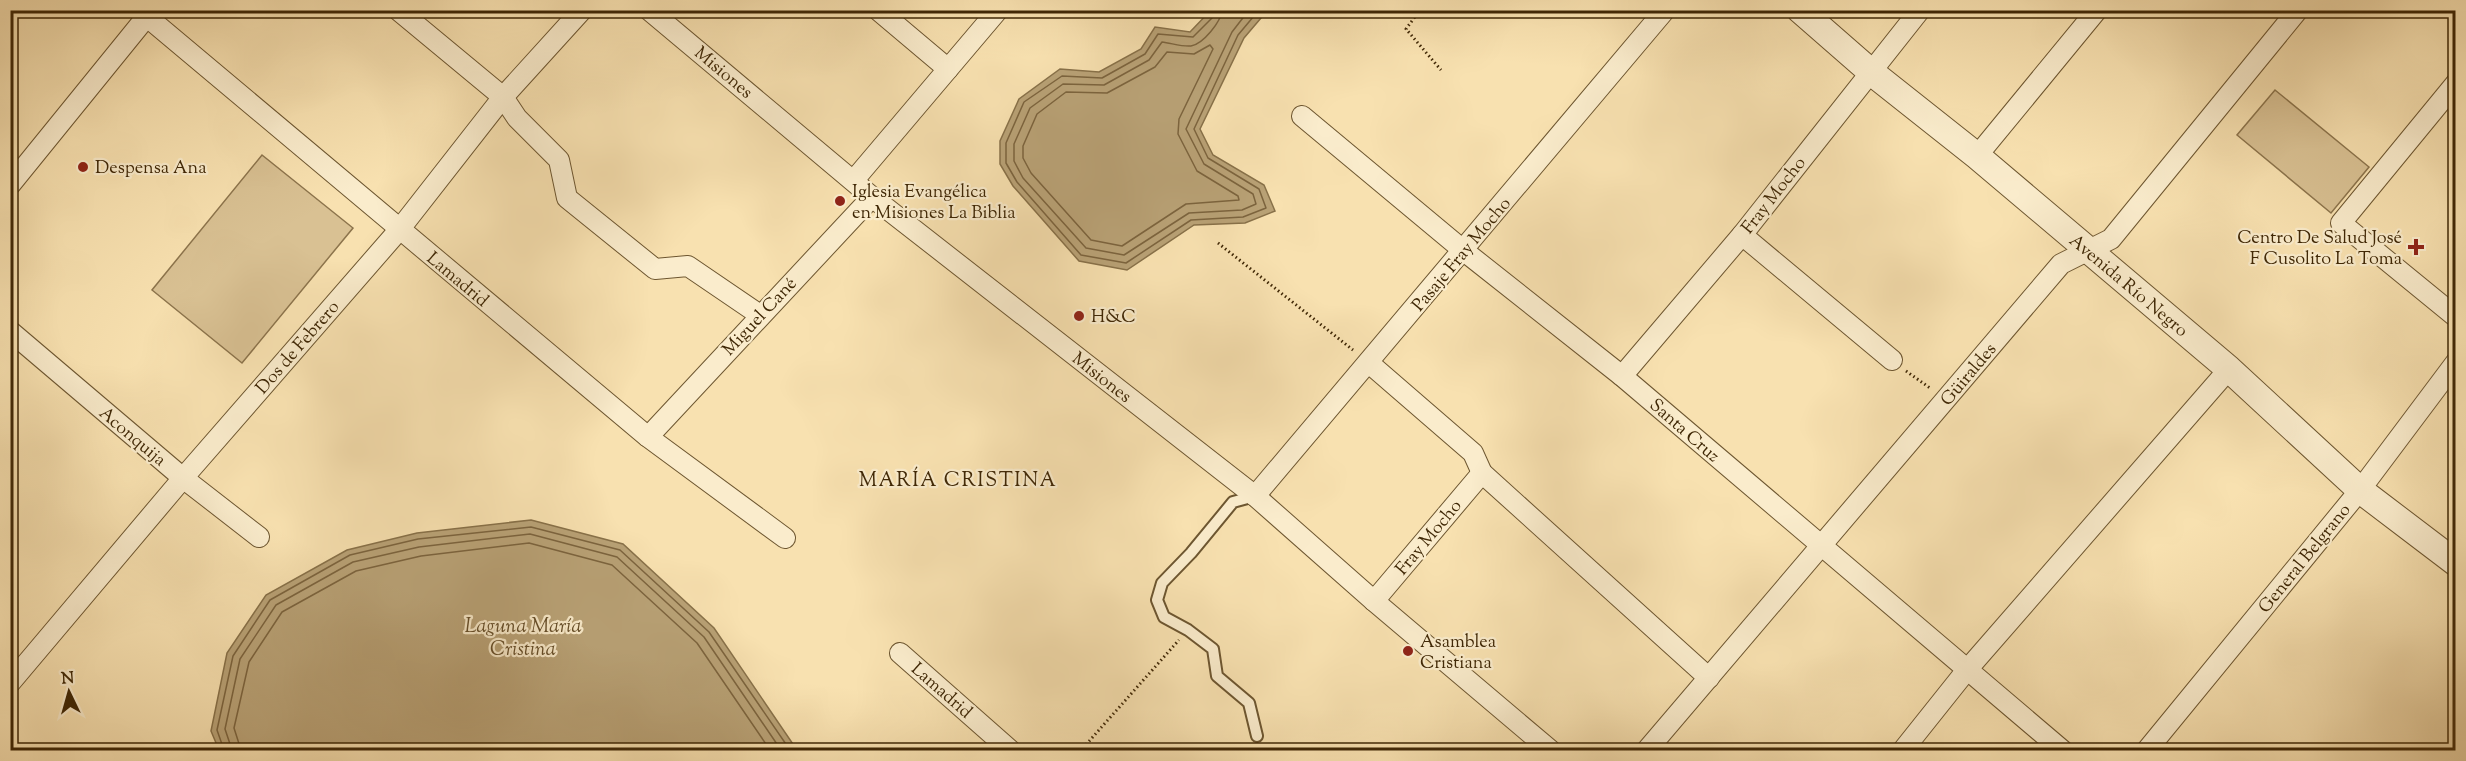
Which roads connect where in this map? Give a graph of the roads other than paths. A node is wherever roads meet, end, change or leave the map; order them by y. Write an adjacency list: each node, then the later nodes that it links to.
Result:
1 (398, 10): 15 (street)
2 (582, 10): 15 (street, Dos de Febrero)
3 (649, 10): 18 (street, Misiones)
4 (878, 10): 12 (street)
5 (998, 10): 12 (street)
6 (1665, 10): 24 (street, Pasaje Fray Mocho)
7 (1800, 10): 13 (street, Avenida Río Negro)
8 (1920, 10): 13 (street, Fray Mocho)
9 (2097, 10): 17 (street)
10 (2298, 10): 23 (street, Güiraldes)
11 (146, 13): 19 (street); 21 (street, Lamadrid)
12 (948, 69): 18 (street)
13 (1871, 72): 17 (street, Avenida Río Negro); 22 (street, Fray Mocho)
14 (2456, 83): 26 (street)
15 (503, 97): 21 (street, Dos de Febrero); 25 (street)
16 (1302, 116): 24 (street, Santa Cruz)
17 (1977, 156): 23 (street, Avenida Río Negro)
18 (854, 180): 20 (street, Misiones)
19 (10, 184)
20 (872, 197): 25 (street, Miguel Cané); 37 (street, Misiones)
21 (399, 230): 33 (street, Lamadrid); 35 (street, Dos de Febrero)
22 (1742, 235): 28 (street); 32 (street, Fray Mocho)
23 (2087, 250): 31 (street, Avenida Río Negro); 40 (street, Güiraldes)
24 (1464, 251): 30 (street, Pasaje Fray Mocho); 32 (street, Santa Cruz)
25 (760, 315): 33 (street, Miguel Cané)
26 (2456, 317)
27 (10, 331): 35 (street, Aconquija)
28 (1892, 360)
29 (2456, 362): 36 (street, General Belgrano)
30 (1369, 363): 34 (street); 37 (street, Pasaje Fray Mocho)
31 (2229, 369): 36 (street, Avenida Río Negro); 44 (street)
32 (1622, 376): 40 (street, Santa Cruz)
33 (648, 437): 39 (street, Lamadrid)
34 (1482, 473): 42 (street, Fray Mocho); 45 (street)
35 (183, 478): 38 (street, Aconquija); 46 (street, Dos de Febrero)
36 (2360, 490): 41 (street, Avenida Río Negro); 53 (street, General Belgrano)
37 (1255, 496): 42 (street, Misiones); 47 (lane)
38 (259, 537)
39 (784, 538)
40 (1820, 547): 44 (street, Santa Cruz); 45 (street, Güiraldes)
41 (2456, 562)
42 (1374, 601): 49 (street, Misiones)
43 (900, 653): 48 (street, Lamadrid)
44 (1966, 671): 51 (street); 52 (street, Santa Cruz)
45 (1709, 678): 50 (street, Güiraldes)
46 (10, 683)
47 (1257, 736)
48 (1010, 750)
49 (1550, 750)
50 (1647, 750)
51 (1903, 750)
52 (2062, 750)
53 (2147, 750)

